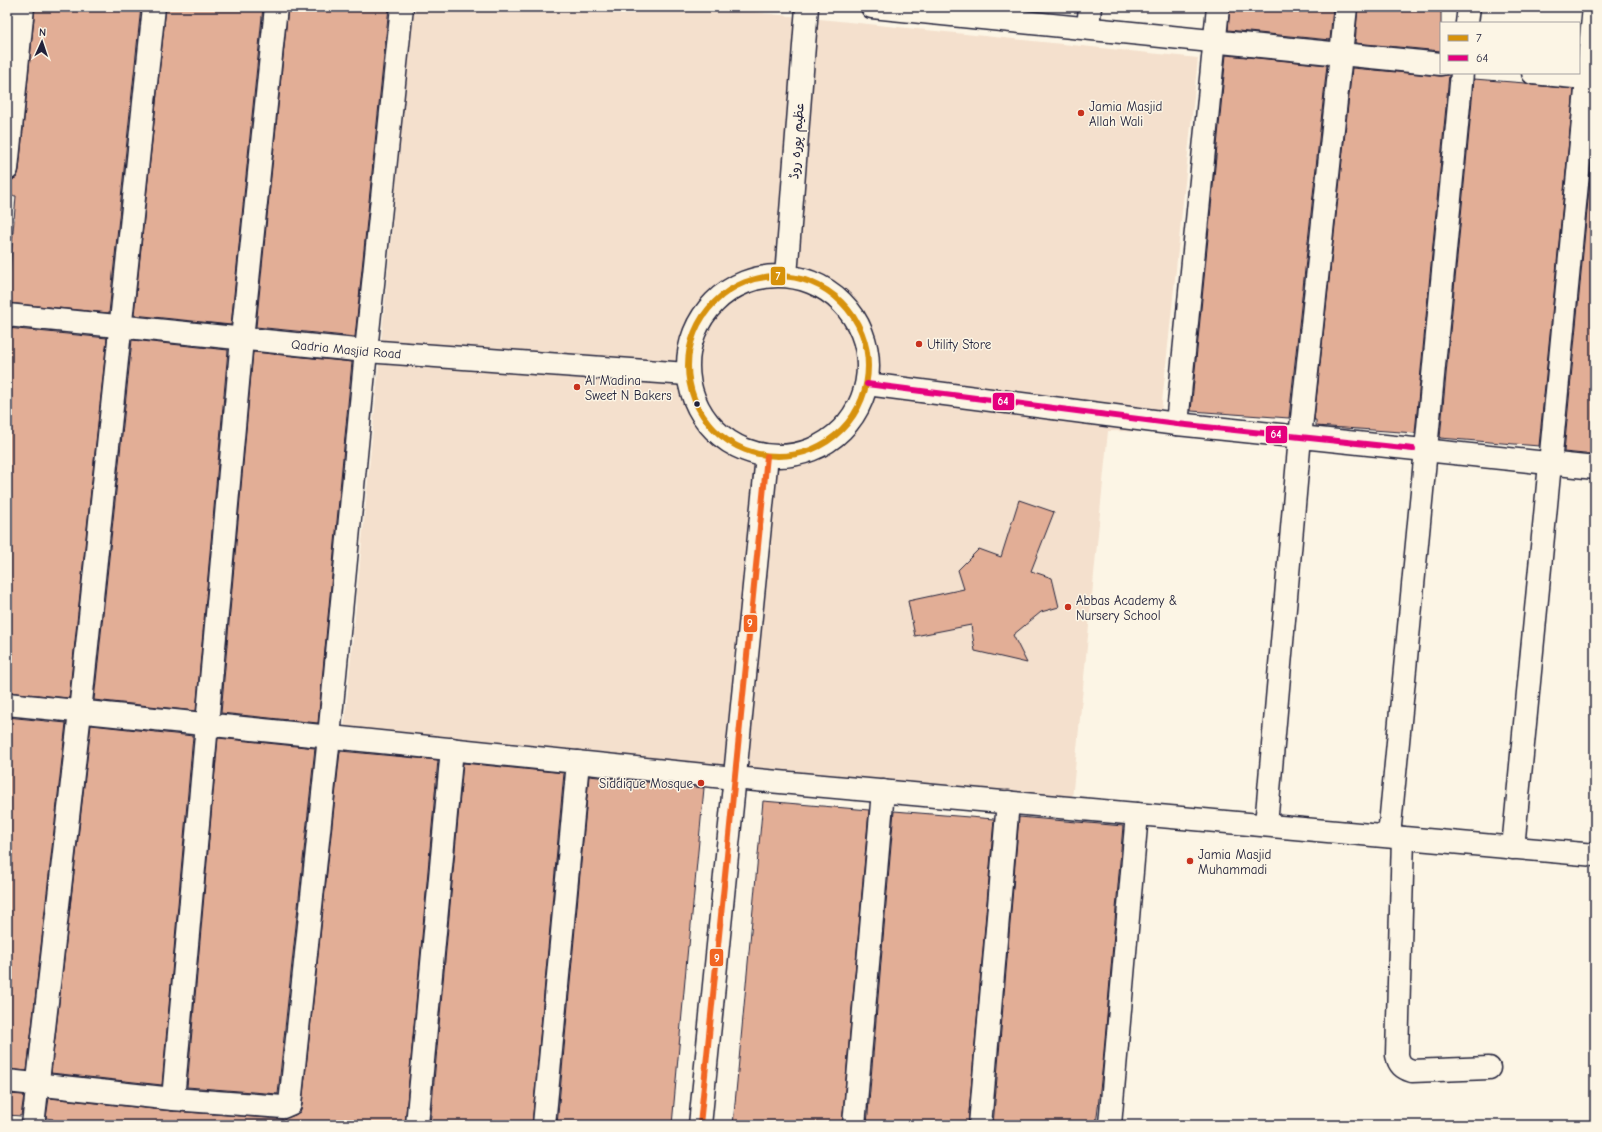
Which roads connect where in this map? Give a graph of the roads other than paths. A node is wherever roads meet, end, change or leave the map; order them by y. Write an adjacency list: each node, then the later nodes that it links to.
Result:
1 (23, 7): 21 (street)
2 (154, 7): 24 (street)
3 (276, 7): 25 (street)
4 (402, 7): 26 (street)
5 (807, 7): 22 (street, عظیم پورہ روڈ)
6 (872, 7): 12 (street)
7 (1090, 7): 14 (street)
8 (1218, 7): 15 (street)
9 (1346, 7): 16 (street)
10 (1469, 7): 13 (street)
11 (1594, 7): 20 (street)
12 (966, 12): 14 (street)
13 (1467, 22)
14 (1088, 28): 15 (street)
15 (1214, 41): 16 (street); 29 (street)
16 (1342, 54): 17 (street); 30 (street)
17 (1440, 64)
18 (1462, 74): 31 (street)
19 (1543, 74): 20 (street)
20 (1591, 79): 33 (street)
21 (7, 169)
22 (786, 276): 27 (street); 28 (street)
23 (7, 315): 24 (street, Qadria Masjid Road)
24 (121, 327): 25 (street, Qadria Masjid Road); 36 (street)
25 (242, 338): 26 (street, Qadria Masjid Road); 37 (street)
26 (366, 351): 27 (street, Qadria Masjid Road); 38 (street)
27 (687, 374): 32 (street)
28 (867, 384): 29 (street); 32 (street)
29 (1176, 424): 30 (street)
30 (1300, 437): 31 (street); 45 (street)
31 (1425, 450): 33 (street); 46 (street)
32 (767, 456): 41 (street)
33 (1550, 463): 34 (street); 47 (street)
34 (1595, 468)
35 (7, 704): 36 (street)
36 (80, 712): 37 (street); 51 (street)
37 (207, 724): 38 (street); 52 (street)
38 (329, 737): 39 (street); 52 (street)
39 (452, 749): 40 (street); 54 (street)
40 (578, 762): 41 (street); 55 (street)
41 (734, 778): 42 (street); 56 (street)
42 (883, 791): 43 (street); 57 (street)
43 (1008, 802): 44 (street); 58 (street)
44 (1137, 814): 45 (street); 59 (street)
45 (1266, 826): 46 (street)
46 (1396, 837): 47 (street); 49 (street)
47 (1513, 848): 48 (street)
48 (1595, 855)
49 (1489, 1068)
50 (7, 1081): 51 (street)
51 (38, 1084): 52 (street); 53 (street)
52 (173, 1099)
53 (33, 1125)
54 (417, 1125)
55 (544, 1125)
56 (700, 1125)
57 (854, 1125)
58 (980, 1125)
59 (1110, 1125)

